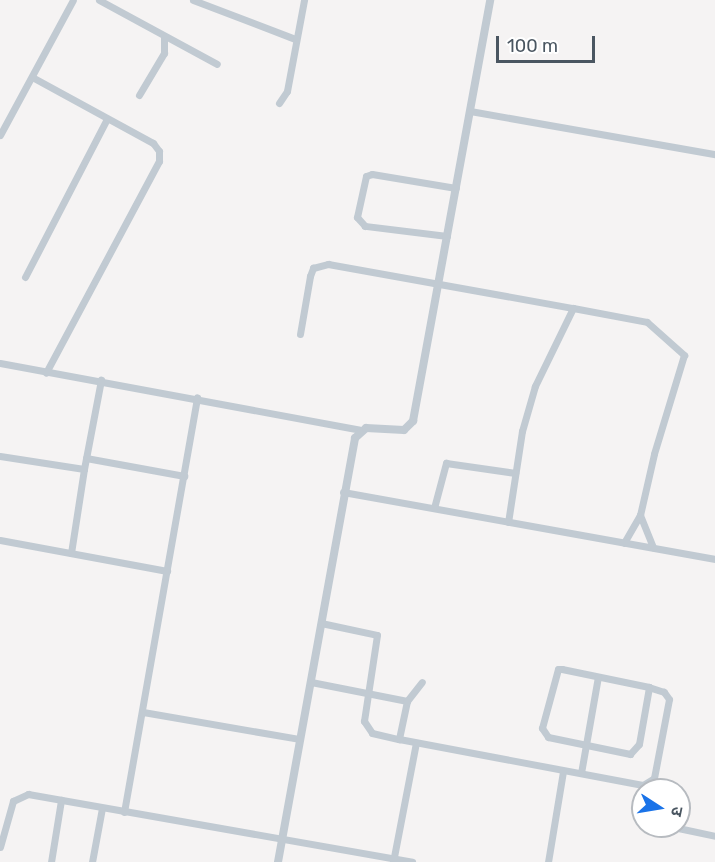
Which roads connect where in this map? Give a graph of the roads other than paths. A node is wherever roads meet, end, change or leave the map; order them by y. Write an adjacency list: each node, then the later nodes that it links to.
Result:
1 (73, 0): 9 (street)
2 (99, 0): 6 (street)
3 (193, 0): 7 (street)
4 (304, 0): 7 (street)
5 (490, 0): 12 (street)
6 (164, 36): 8 (street); 10 (street)
7 (295, 39): 11 (street)
8 (217, 64)
9 (32, 77): 13 (street); 14 (street)
10 (139, 94)
11 (279, 103)
12 (470, 111): 15 (street); 16 (street)
13 (107, 119): 18 (street); 23 (street)
14 (0, 135)
15 (715, 154)
16 (456, 188): 17 (street); 17 (street)
17 (447, 236): 19 (street)
18 (25, 277)
19 (438, 285): 20 (street); 21 (street); 26 (street)
20 (573, 308): 30 (street); 34 (street)
21 (300, 334)
22 (0, 363): 23 (street)
23 (46, 373): 24 (street)
24 (101, 380): 25 (street); 28 (street)
25 (198, 397): 26 (street); 31 (street)
26 (360, 430): 32 (street)
27 (0, 456): 29 (street)
28 (86, 458): 29 (street); 31 (street)
29 (84, 469): 39 (street)
30 (515, 474): 33 (street); 35 (street)
31 (184, 476): 41 (street)
32 (343, 492): 33 (street); 42 (street)
33 (434, 508): 35 (street)
34 (640, 514): 37 (street); 38 (street)
35 (508, 522): 37 (street)
36 (0, 540): 39 (street)
37 (624, 543): 38 (street)
38 (653, 548): 40 (street)
39 (71, 553): 41 (street)
40 (715, 559)
41 (167, 571): 49 (street)
42 (321, 623): 44 (street); 47 (street)
43 (598, 677): 46 (street); 53 (street); 53 (street)
44 (311, 682): 47 (street); 50 (street)
45 (422, 682): 48 (street)
46 (649, 687): 53 (street); 55 (street)
47 (369, 693): 48 (street); 51 (street)
48 (407, 702): 51 (street)
49 (142, 712): 50 (street); 58 (street)
50 (299, 739): 61 (street)
51 (399, 739): 52 (street)
52 (416, 743): 54 (street); 63 (street)
53 (585, 746): 55 (street)
54 (563, 771): 55 (street); 68 (street)
55 (581, 773)
56 (61, 800): 57 (street); 62 (street); 64 (street)
57 (102, 808): 58 (street); 65 (street)
58 (124, 812): 61 (street)
59 (691, 831): 60 (street)
60 (715, 836)
61 (282, 840): 63 (street); 66 (street)
62 (0, 847)
63 (393, 860): 67 (street)
64 (51, 862)
65 (92, 862)
66 (278, 862)
67 (412, 862)
68 (548, 862)

